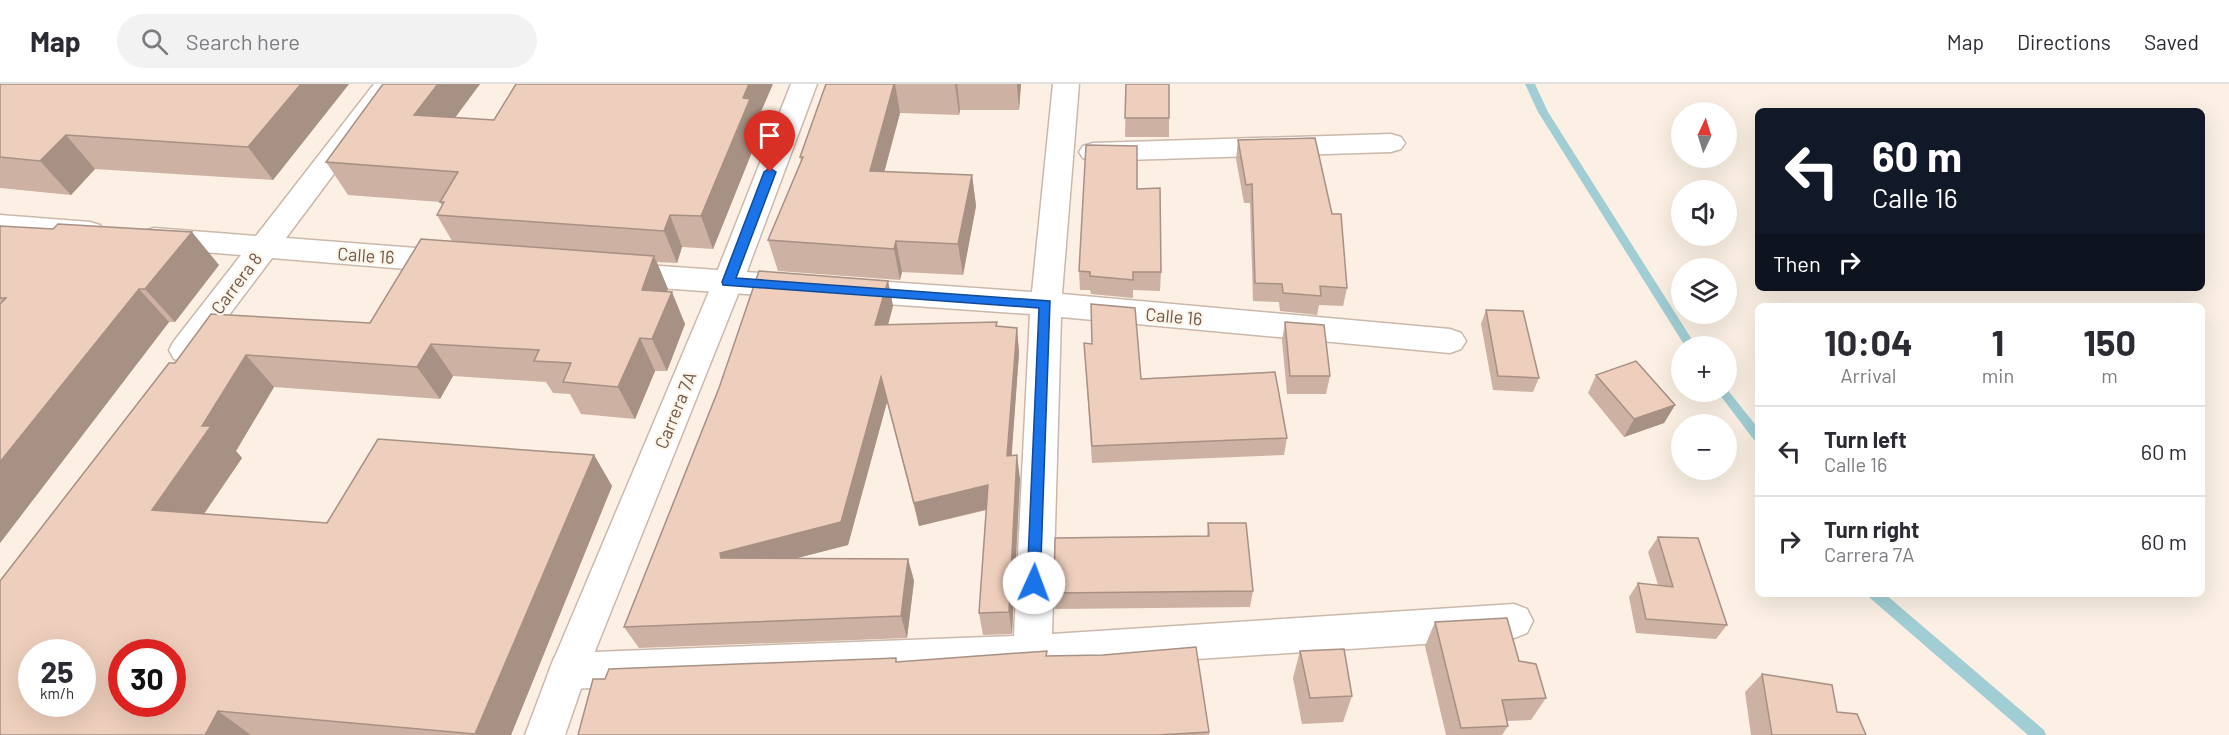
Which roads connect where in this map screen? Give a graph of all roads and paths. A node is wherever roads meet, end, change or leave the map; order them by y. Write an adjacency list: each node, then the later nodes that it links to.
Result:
1 (388, 84): 7 (street, Carrera 8)
2 (804, 84): 10 (street, Carrera 7A)
3 (1066, 84): 5 (street)
4 (1391, 143): 5 (street)
5 (1060, 153): 11 (street)
6 (0, 225): 7 (street, Calle 16)
7 (263, 247): 8 (street, Calle 16); 13 (street, Carrera 8)
8 (477, 263)
9 (585, 271): 10 (street, Calle 16)
10 (728, 282): 11 (street, Calle 16); 16 (street, Carrera 7A)
11 (1046, 304): 12 (street, Calle 16); 15 (street)
12 (1450, 341)
13 (170, 370)
14 (1514, 621): 15 (street)
15 (1032, 653): 16 (street)
16 (568, 671): 17 (street, Carrera 7A)
17 (545, 735)

